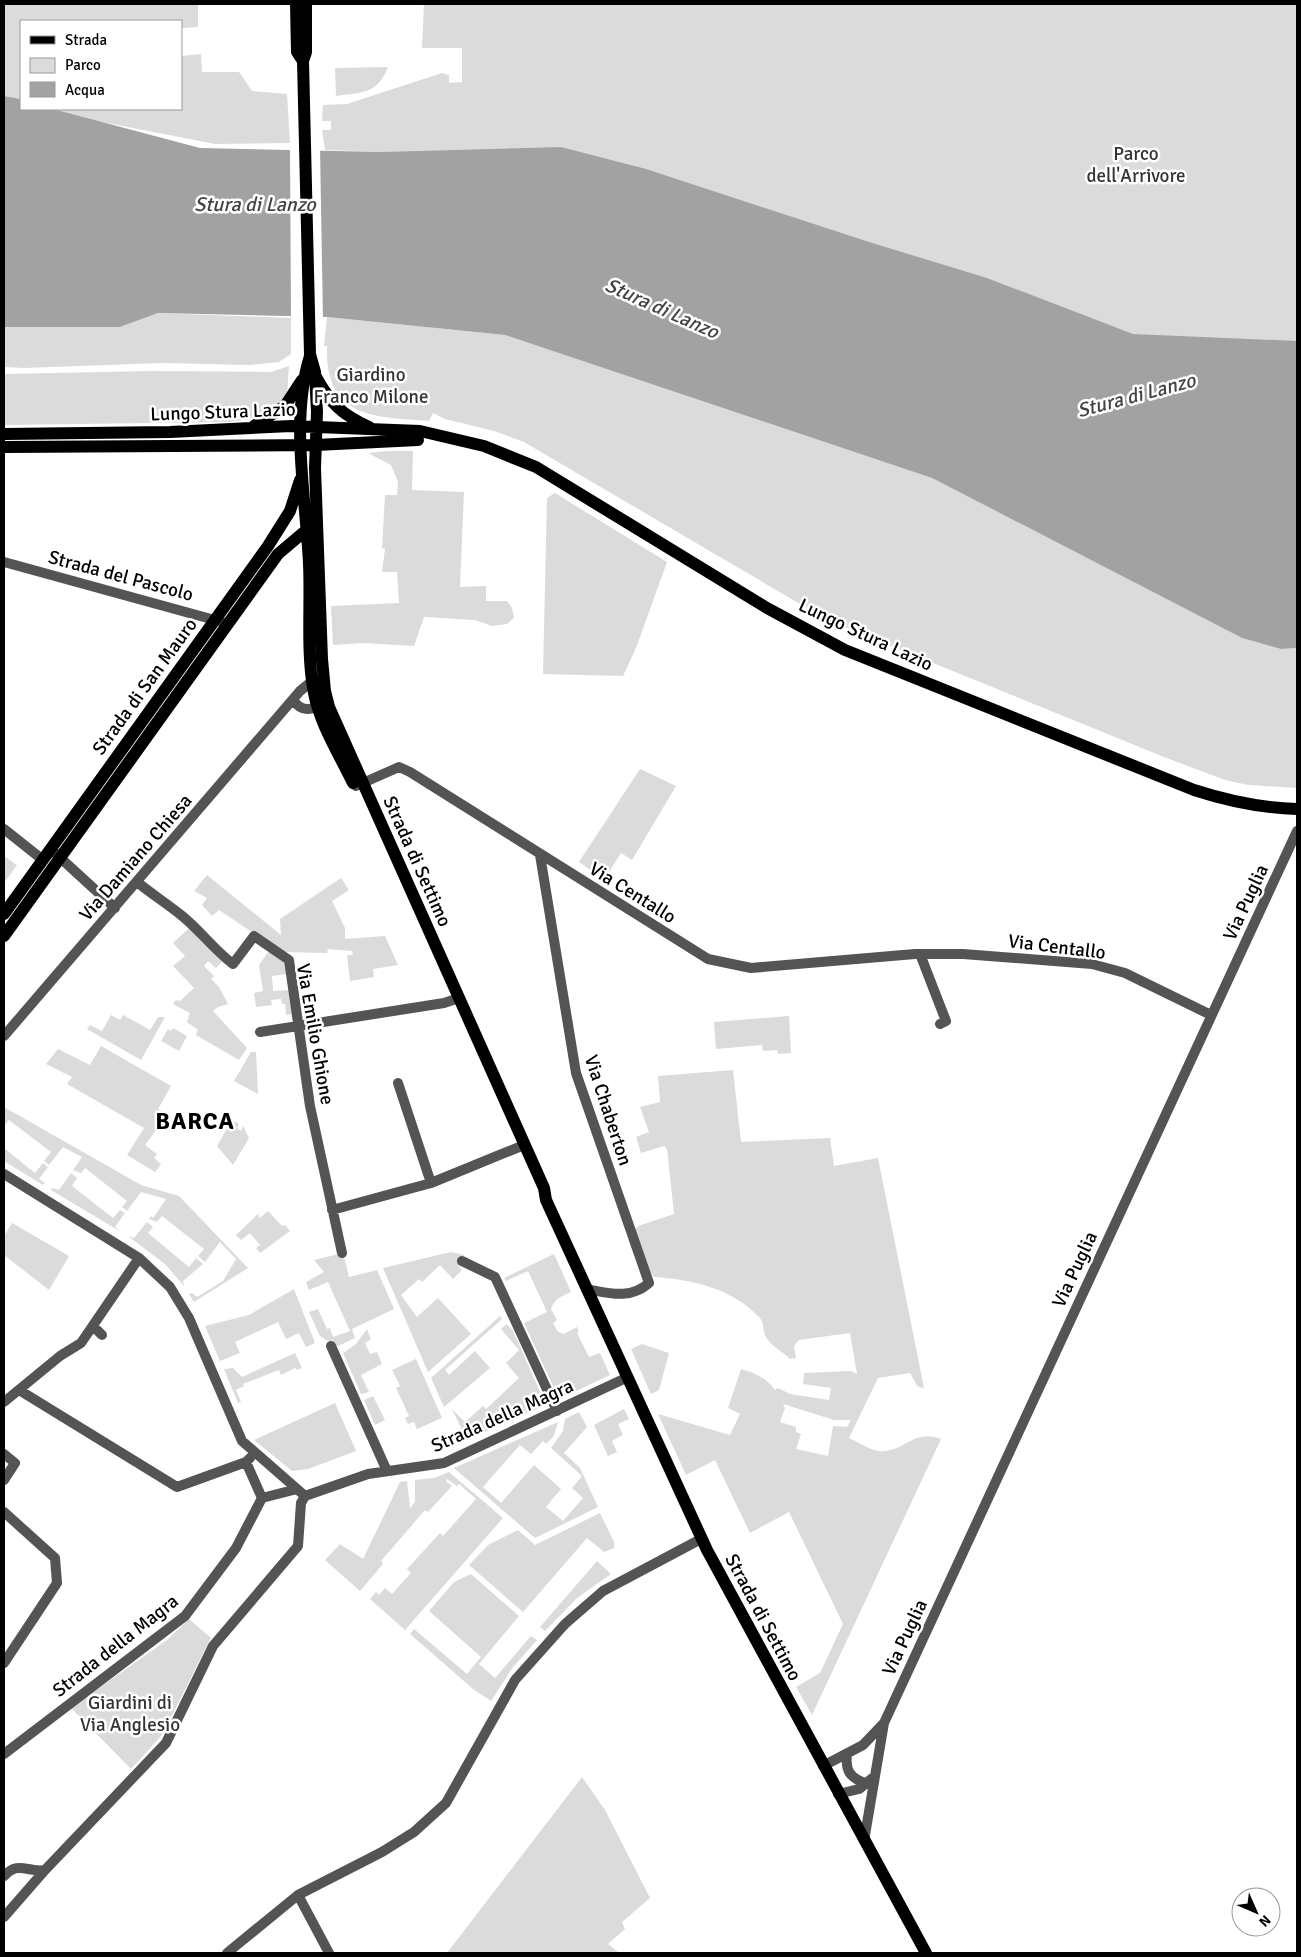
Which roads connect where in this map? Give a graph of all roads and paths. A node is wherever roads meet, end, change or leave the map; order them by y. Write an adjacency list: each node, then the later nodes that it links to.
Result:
1 (296, 4): 3 (main road)
2 (306, 4): 3 (main road)
3 (303, 61): 4 (main road)
4 (309, 376): 5 (main road); 6 (main road); 7 (main road); 8 (main road)
5 (302, 427): 6 (main road, Lungo Stura Lazio); 7 (main road, Lungo Stura Lazio); 11 (main road)
6 (316, 427): 8 (main road, Lungo Stura Lazio); 12 (main road)
7 (249, 428): 9 (main road, Lungo Stura Lazio)
8 (376, 430): 10 (main road, Lungo Stura Lazio)
9 (4, 434)
10 (443, 437): 12 (main road, Lungo Stura Lazio); 25 (main road, Lungo Stura Lazio)
11 (301, 445): 12 (main road, Lungo Stura Lazio); 13 (main road, Lungo Stura Lazio); 14 (main road, Strada di Settimo)
12 (316, 445): 15 (main road, Strada di Settimo)
13 (4, 447)
14 (303, 473): 16 (main road, Strada di Settimo); 20 (main road, Strada di San Mauro)
15 (317, 522): 16 (main road, Strada di San Mauro); 21 (main road, Strada di Settimo)
16 (306, 530): 17 (main road, Strada di San Mauro); 18 (main road, Strada di Settimo)
17 (283, 548): 18 (main road); 20 (main road, Strada di San Mauro)
18 (309, 555): 21 (main road, Strada di Settimo)
19 (4, 562): 20 (street, Strada del Pascolo)
20 (222, 621): 28 (main road, Strada di San Mauro)
21 (318, 677): 22 (street, Via Damiano Chiesa); 23 (main road, Strada di Settimo)
22 (292, 700): 23 (street); 30 (street, Via Damiano Chiesa)
23 (322, 703): 24 (main road, Strada di Settimo)
24 (359, 785): 29 (street, Via Centallo); 35 (main road, Strada di Settimo)
25 (1297, 809)
26 (4, 830): 28 (street)
27 (1297, 831): 36 (street, Via Puglia)
28 (52, 855): 31 (street); 32 (main road, Strada di San Mauro); 33 (main road, Strada di San Mauro)
29 (540, 855): 34 (street, Via Centallo); 49 (street, Via Chaberton)
30 (137, 882): 31 (street, Via Damiano Chiesa); 38 (street, Via Emilio Ghione)
31 (115, 908): 40 (street, Via Damiano Chiesa)
32 (4, 914)
33 (4, 936)
34 (920, 954): 36 (street, Via Centallo); 37 (street)
35 (455, 999): 38 (street); 42 (main road, Strada di Settimo)
36 (1211, 1015): 67 (street, Via Puglia)
37 (940, 1024)
38 (298, 1025): 39 (street); 45 (street, Via Emilio Ghione)
39 (260, 1032)
40 (4, 1036)
41 (398, 1082): 44 (street)
42 (521, 1146): 44 (street); 49 (main road, Strada di Settimo)
43 (4, 1174): 47 (street)
44 (431, 1183): 45 (street)
45 (332, 1210): 46 (street, Via Emilio Ghione)
46 (342, 1253)
47 (140, 1258): 50 (street); 58 (street)
48 (462, 1261): 56 (street)
49 (586, 1290): 53 (main road, Strada di Settimo)
50 (93, 1326): 51 (street); 54 (street)
51 (102, 1335)
52 (331, 1346): 60 (street)
53 (626, 1378): 56 (street, Strada della Magra); 65 (main road, Strada di Settimo)
54 (19, 1390): 55 (street); 59 (street)
55 (4, 1402)
56 (557, 1411): 60 (street, Strada della Magra)
57 (4, 1454): 61 (street)
58 (255, 1454): 59 (street); 62 (street)
59 (246, 1462): 63 (street)
60 (387, 1471): 62 (street, Strada della Magra)
61 (4, 1480)
62 (301, 1493): 63 (street, Strada della Magra); 75 (street)
63 (262, 1498): 68 (street, Strada della Magra)
64 (4, 1512): 66 (street)
65 (701, 1539): 70 (main road, Strada di Settimo); 77 (street)
66 (4, 1663)
67 (884, 1723): 69 (street, Via Puglia); 71 (street, Via Puglia)
68 (4, 1754)
69 (847, 1754): 70 (street, Via Puglia); 72 (street)
70 (823, 1766): 73 (main road, Strada di Settimo)
71 (875, 1776): 72 (street); 74 (street, Via Puglia)
72 (867, 1784): 73 (street)
73 (838, 1794): 74 (main road, Strada di Settimo)
74 (864, 1841): 81 (main road, Strada di Settimo)
75 (45, 1870): 76 (street); 78 (street)
76 (4, 1876)
77 (298, 1895): 79 (street); 80 (street)
78 (4, 1917)
79 (227, 1953)
80 (329, 1953)
81 (926, 1953)

